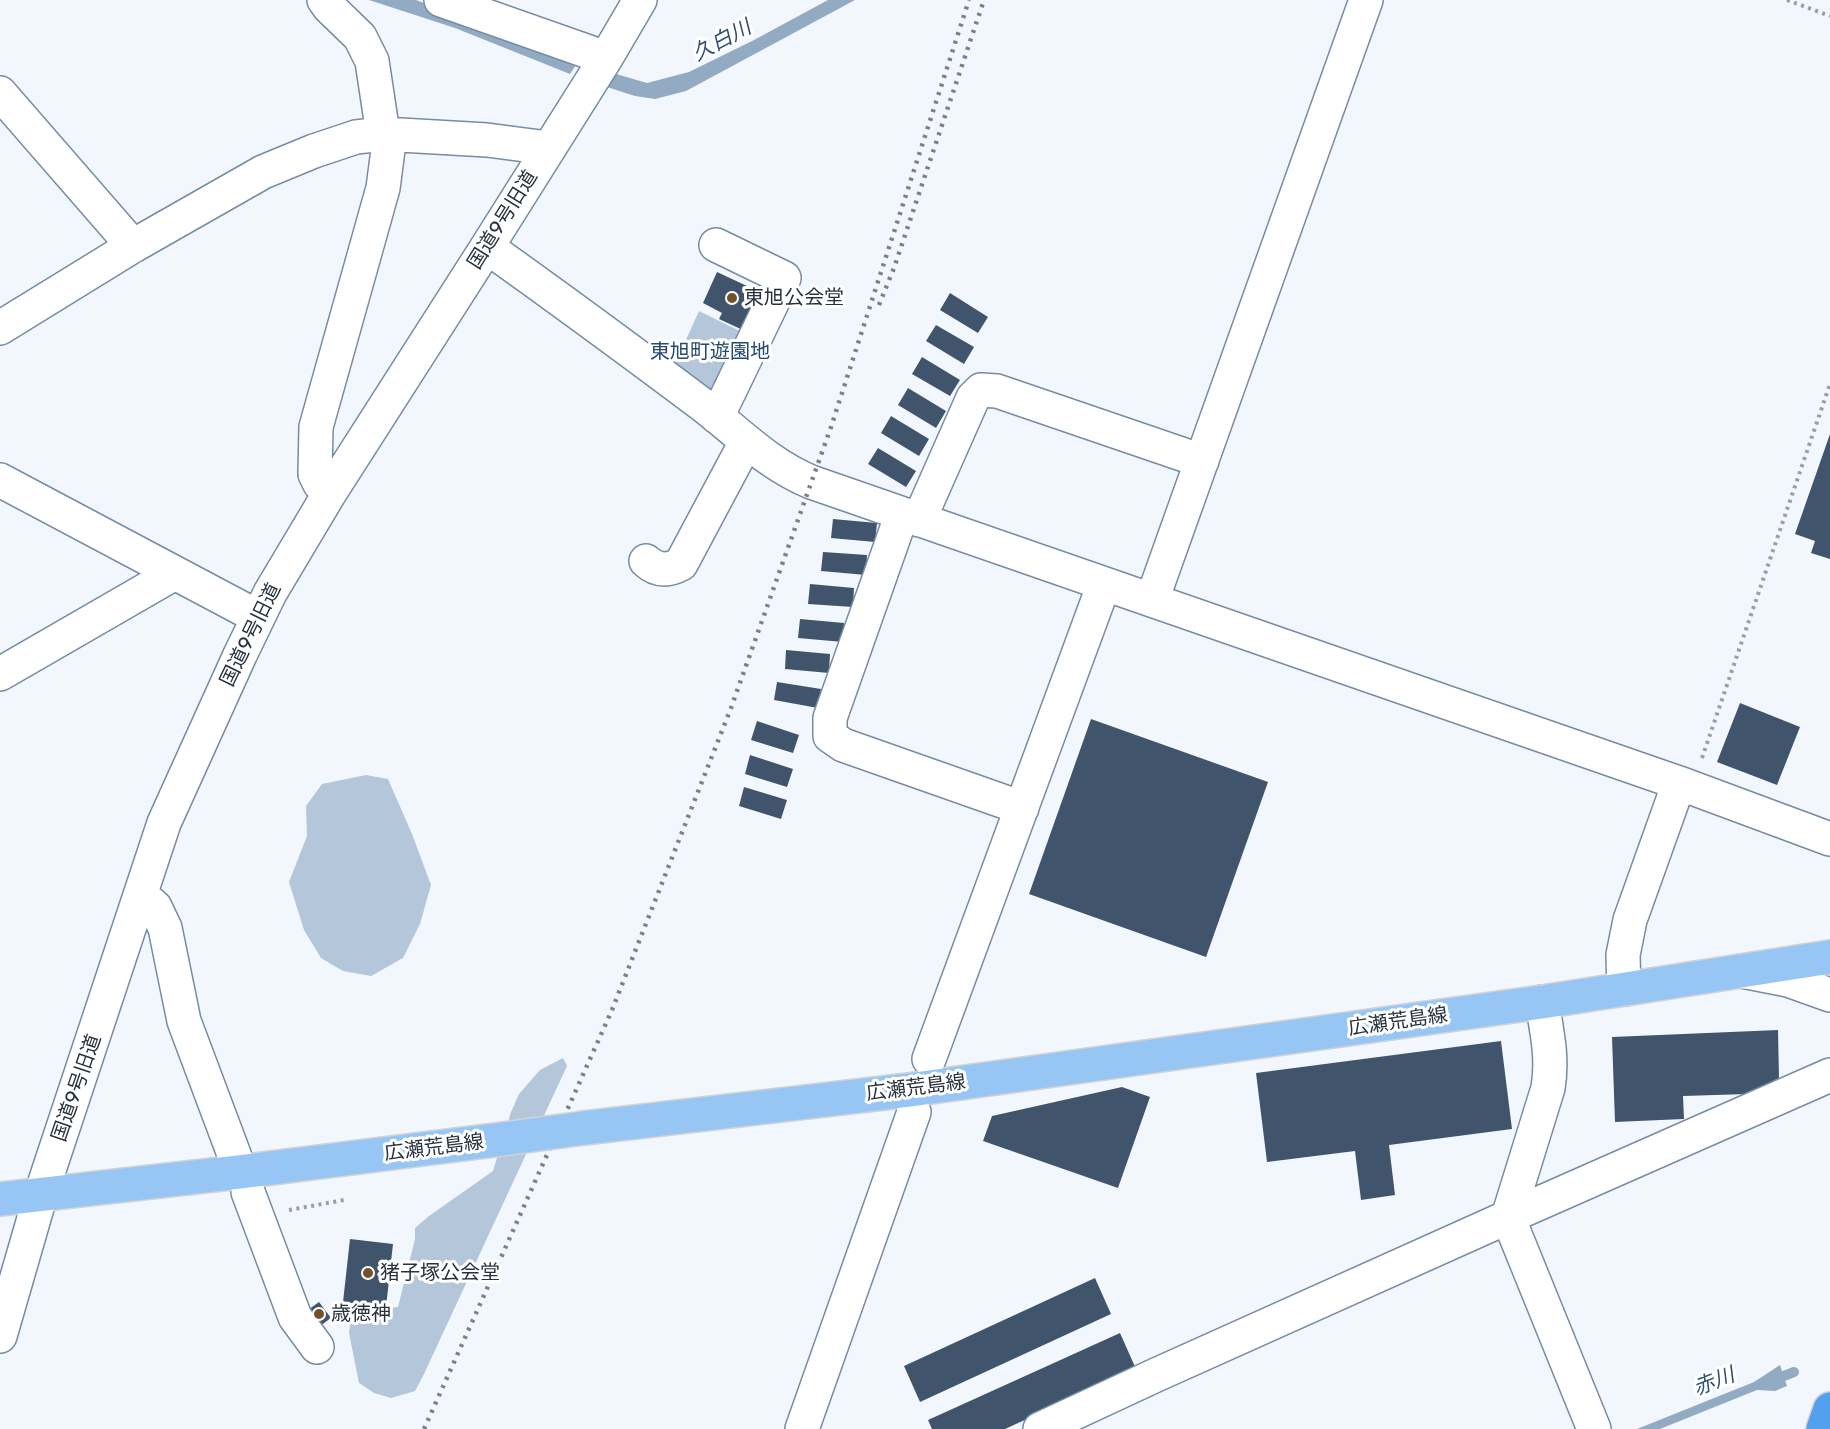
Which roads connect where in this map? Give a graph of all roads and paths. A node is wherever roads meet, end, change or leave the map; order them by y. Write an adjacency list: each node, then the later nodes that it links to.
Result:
1 (324, 0): 9 (street)
2 (441, 0): 7 (street)
3 (640, 0): 7 (street, 国道9号旧道)
4 (1366, 0): 18 (street)
5 (1787, 0): 6 (path)
6 (1830, 16)
7 (606, 58): 10 (street, 国道9号旧道)
8 (0, 93): 12 (street)
9 (383, 134): 10 (street); 12 (street); 20 (street)
10 (548, 148): 13 (street, 国道9号旧道)
11 (716, 245): 16 (street)
12 (133, 246): 14 (street)
13 (487, 247): 16 (street); 20 (street, 国道9号旧道)
14 (0, 328)
15 (1830, 384): 28 (path)
16 (717, 417): 17 (street)
17 (746, 442): 21 (street); 22 (street)
18 (1202, 461): 21 (street); 25 (street)
19 (0, 480): 23 (street)
20 (329, 494): 26 (street, 国道9号旧道)
21 (910, 517): 24 (street); 29 (street)
22 (646, 561)
23 (174, 573): 26 (street); 27 (street)
24 (1104, 584): 25 (street); 29 (street)
25 (1152, 600): 28 (street)
26 (258, 617): 31 (street, 国道9号旧道)
27 (0, 674)
28 (1685, 786): 30 (street); 34 (street)
29 (1022, 807): 37 (street)
30 (1830, 839)
31 (141, 895): 40 (street); 41 (street, 国道9号旧道)
32 (1830, 957): 33 (main road, 広瀬荒島線)
33 (1742, 971): 34 (main road, 広瀬荒島線); 35 (street)
34 (1624, 989): 36 (main road, 広瀬荒島線)
35 (1830, 995)
36 (1542, 1002): 41 (main road, 広瀬荒島線, bridge); 45 (street)
37 (929, 1059)
38 (1830, 1075): 45 (street)
39 (914, 1112): 49 (street)
40 (235, 1157)
41 (41, 1194): 42 (main road, 広瀬荒島線); 46 (street, 国道9号旧道)
42 (0, 1200)
43 (344, 1200): 44 (path)
44 (252, 1204): 47 (street)
45 (1508, 1217): 50 (street); 51 (street)
46 (0, 1336)
47 (317, 1347)
48 (1830, 1409): 52 (highway)
49 (802, 1429)
50 (1040, 1429)
51 (1594, 1429)
52 (1823, 1429)

